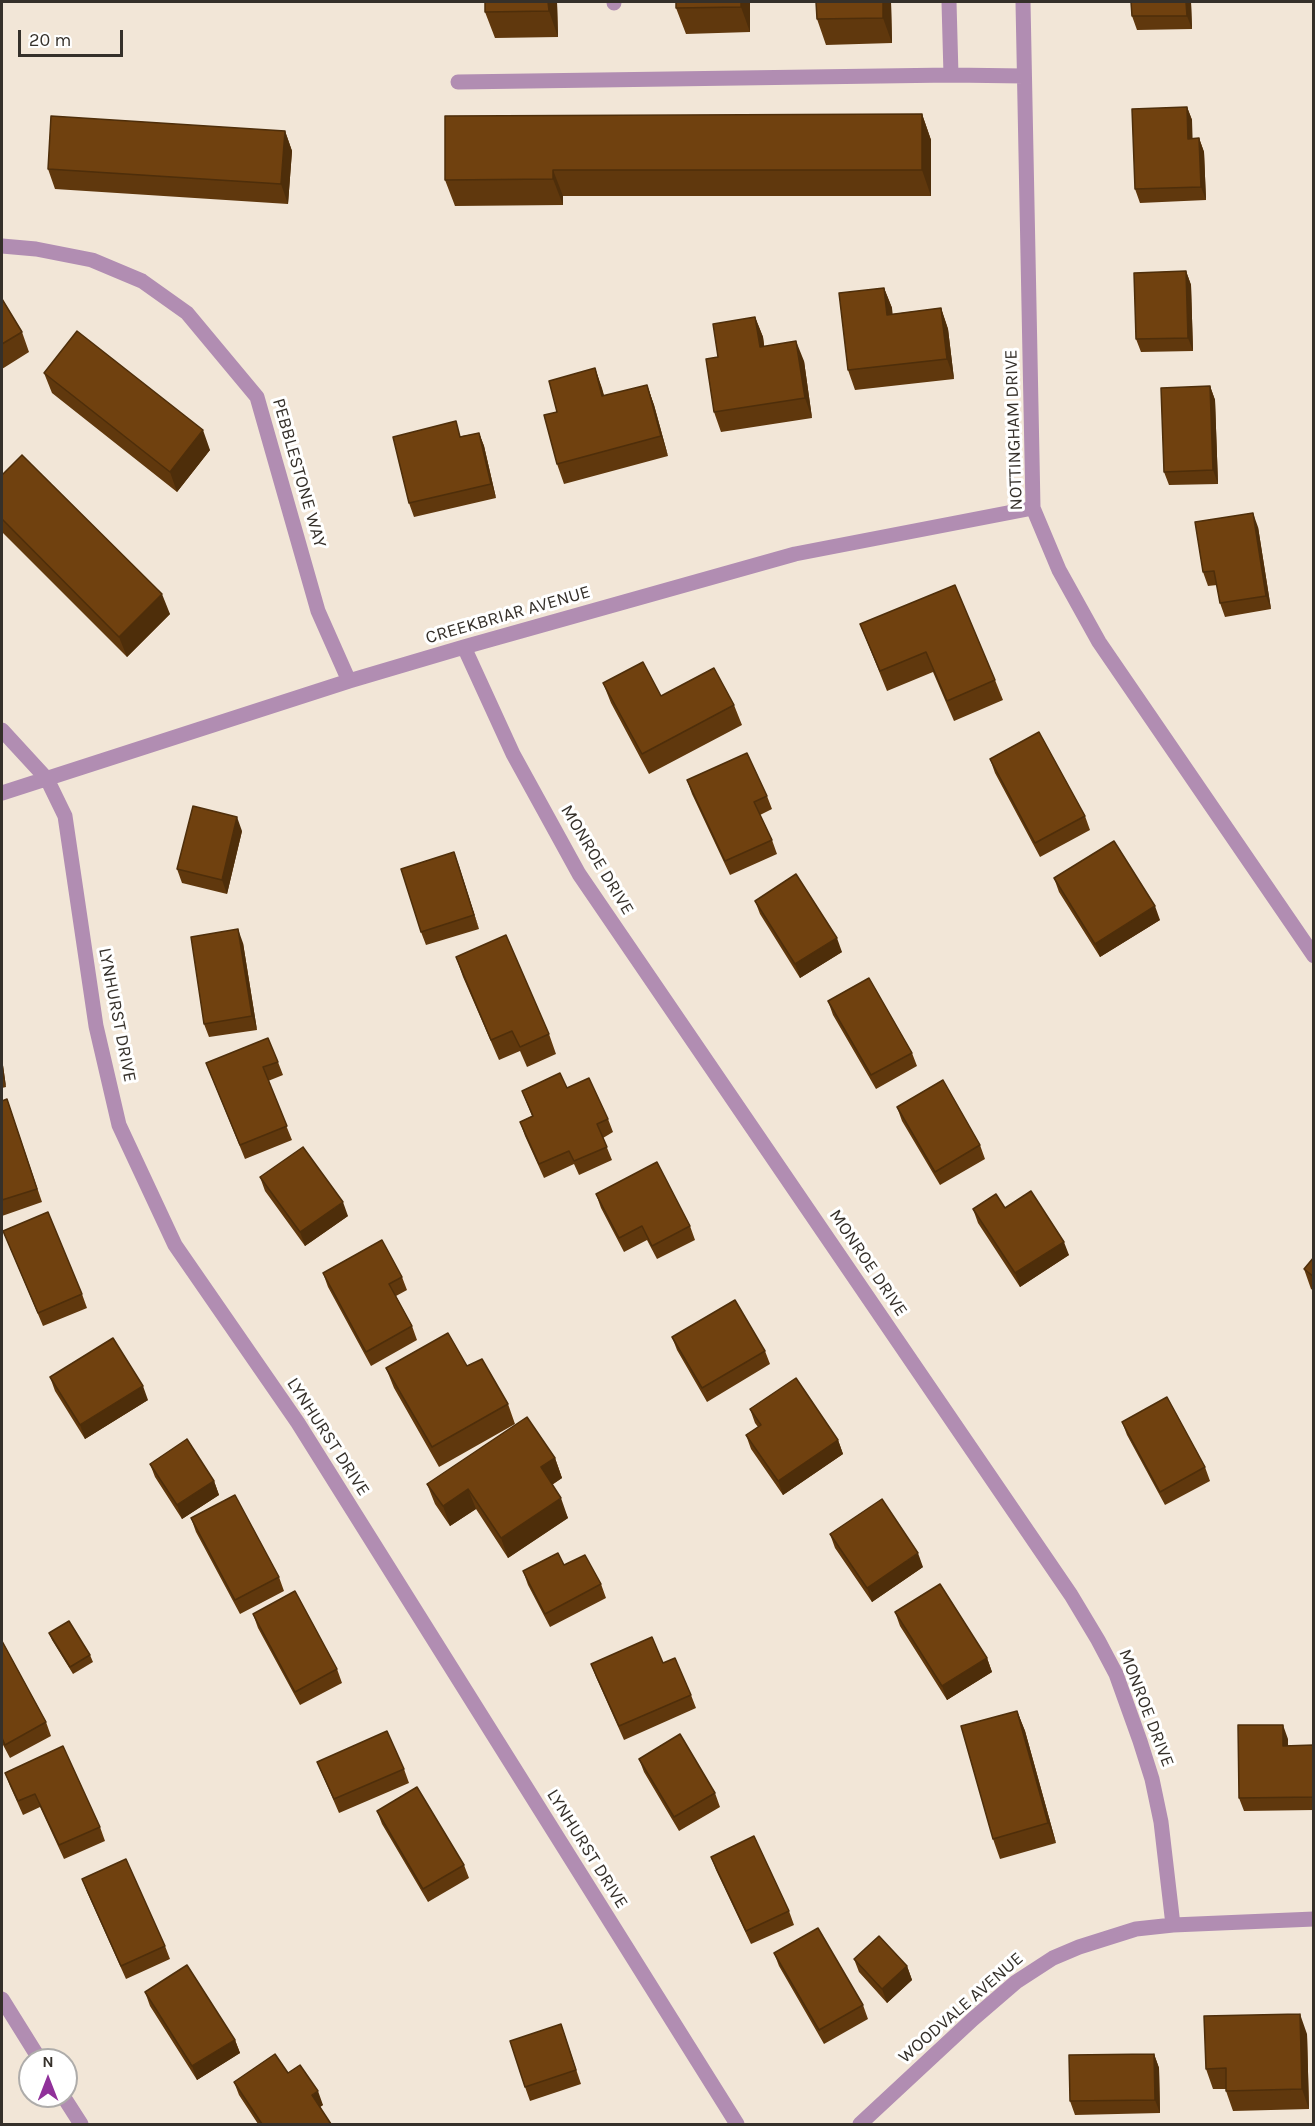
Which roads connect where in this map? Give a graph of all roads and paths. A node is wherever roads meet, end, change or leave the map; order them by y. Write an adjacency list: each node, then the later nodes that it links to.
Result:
1 (949, 2): 3 (street)
2 (1023, 2): 4 (street, NOTTINGHAM DRIVE)
3 (951, 75): 4 (street); 5 (street)
4 (1024, 76): 7 (street, NOTTINGHAM DRIVE)
5 (458, 82)
6 (2, 246): 9 (street, PEBBLESTONE WAY)
7 (1033, 508): 8 (street, CREEKBRIAR AVENUE); 13 (street, NOTTINGHAM DRIVE)
8 (464, 647): 9 (street, CREEKBRIAR AVENUE); 15 (street, MONROE DRIVE)
9 (349, 681): 11 (street, CREEKBRIAR AVENUE)
10 (2, 730): 11 (street, LYNHURST DRIVE)
11 (47, 778): 12 (street, CREEKBRIAR AVENUE); 20 (street, LYNHURST DRIVE)
12 (2, 793)
13 (1314, 956)
14 (1314, 1919): 15 (street, WOODVALE AVENUE)
15 (1173, 1925): 21 (street, WOODVALE AVENUE)
16 (2, 1999): 17 (street)
17 (33, 2048)
18 (71, 2108): 19 (street)
19 (81, 2124)
20 (737, 2124)
21 (860, 2124)

